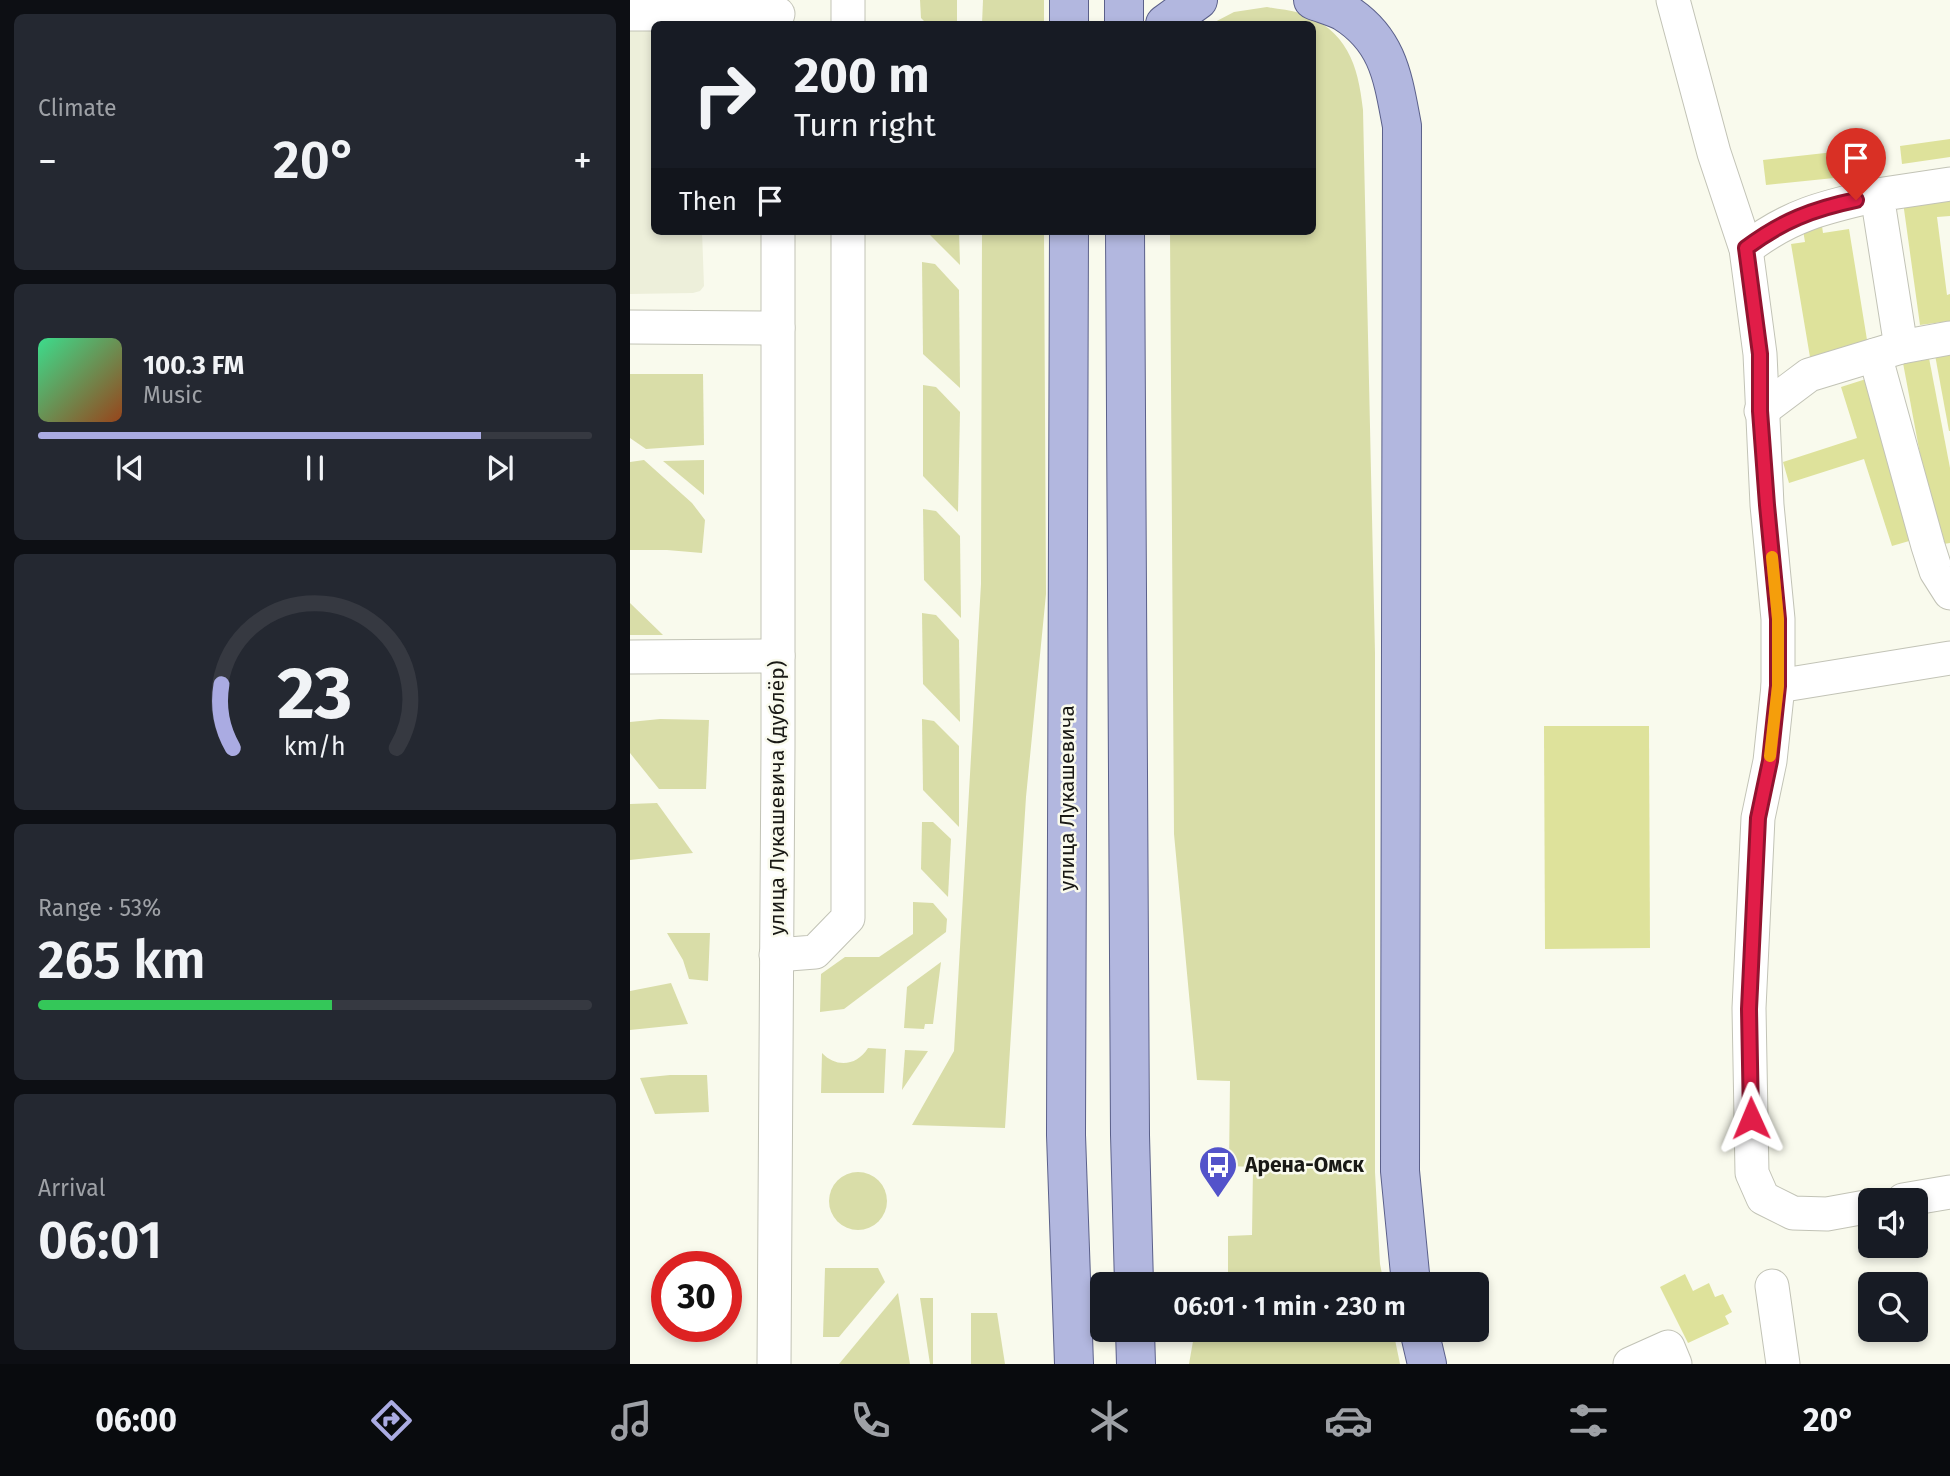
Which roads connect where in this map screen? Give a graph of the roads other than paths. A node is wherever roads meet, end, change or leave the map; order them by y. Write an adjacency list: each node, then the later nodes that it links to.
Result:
1 (848, 0): 9 (street)
2 (1069, 0): 10 (main road)
3 (1124, 0): 11 (main road)
4 (1198, 0): 12 (main road)
5 (1313, 0): 35 (main road)
6 (1674, 0): 19 (street)
7 (778, 13): 8 (street)
8 (630, 14)
9 (848, 21)
10 (1069, 21)
11 (1124, 21)
12 (1169, 21)
13 (1950, 184): 14 (street)
14 (1877, 195): 19 (street); 23 (street)
15 (778, 235): 21 (street, улица Лукашевича (дублёр))
16 (848, 235): 30 (street)
17 (1069, 235): 40 (main road, улица Лукашевича)
18 (1125, 235): 34 (main road)
19 (1746, 248): 24 (street)
20 (630, 327): 21 (street)
21 (778, 328): 26 (street, улица Лукашевича (дублёр))
22 (1950, 338): 23 (street)
23 (1888, 351): 24 (street); 25 (street)
24 (1760, 411): 29 (street)
25 (1945, 574)
26 (778, 656): 27 (street); 30 (street, улица Лукашевича (дублёр))
27 (630, 657)
28 (1950, 658): 29 (street)
29 (1778, 686): 33 (street)
30 (776, 955): 39 (street, улица Лукашевича (дублёр))
31 (1950, 1192): 32 (street)
32 (1928, 1196)
33 (1858, 1208)
34 (1134, 1272)
35 (1410, 1272)
36 (1772, 1286): 45 (street)
37 (1135, 1342): 41 (main road)
38 (1422, 1342): 42 (main road)
39 (774, 1364)
40 (1074, 1364)
41 (1136, 1364)
42 (1427, 1364)
43 (1630, 1364): 44 (street)
44 (1675, 1364)
45 (1783, 1364)

